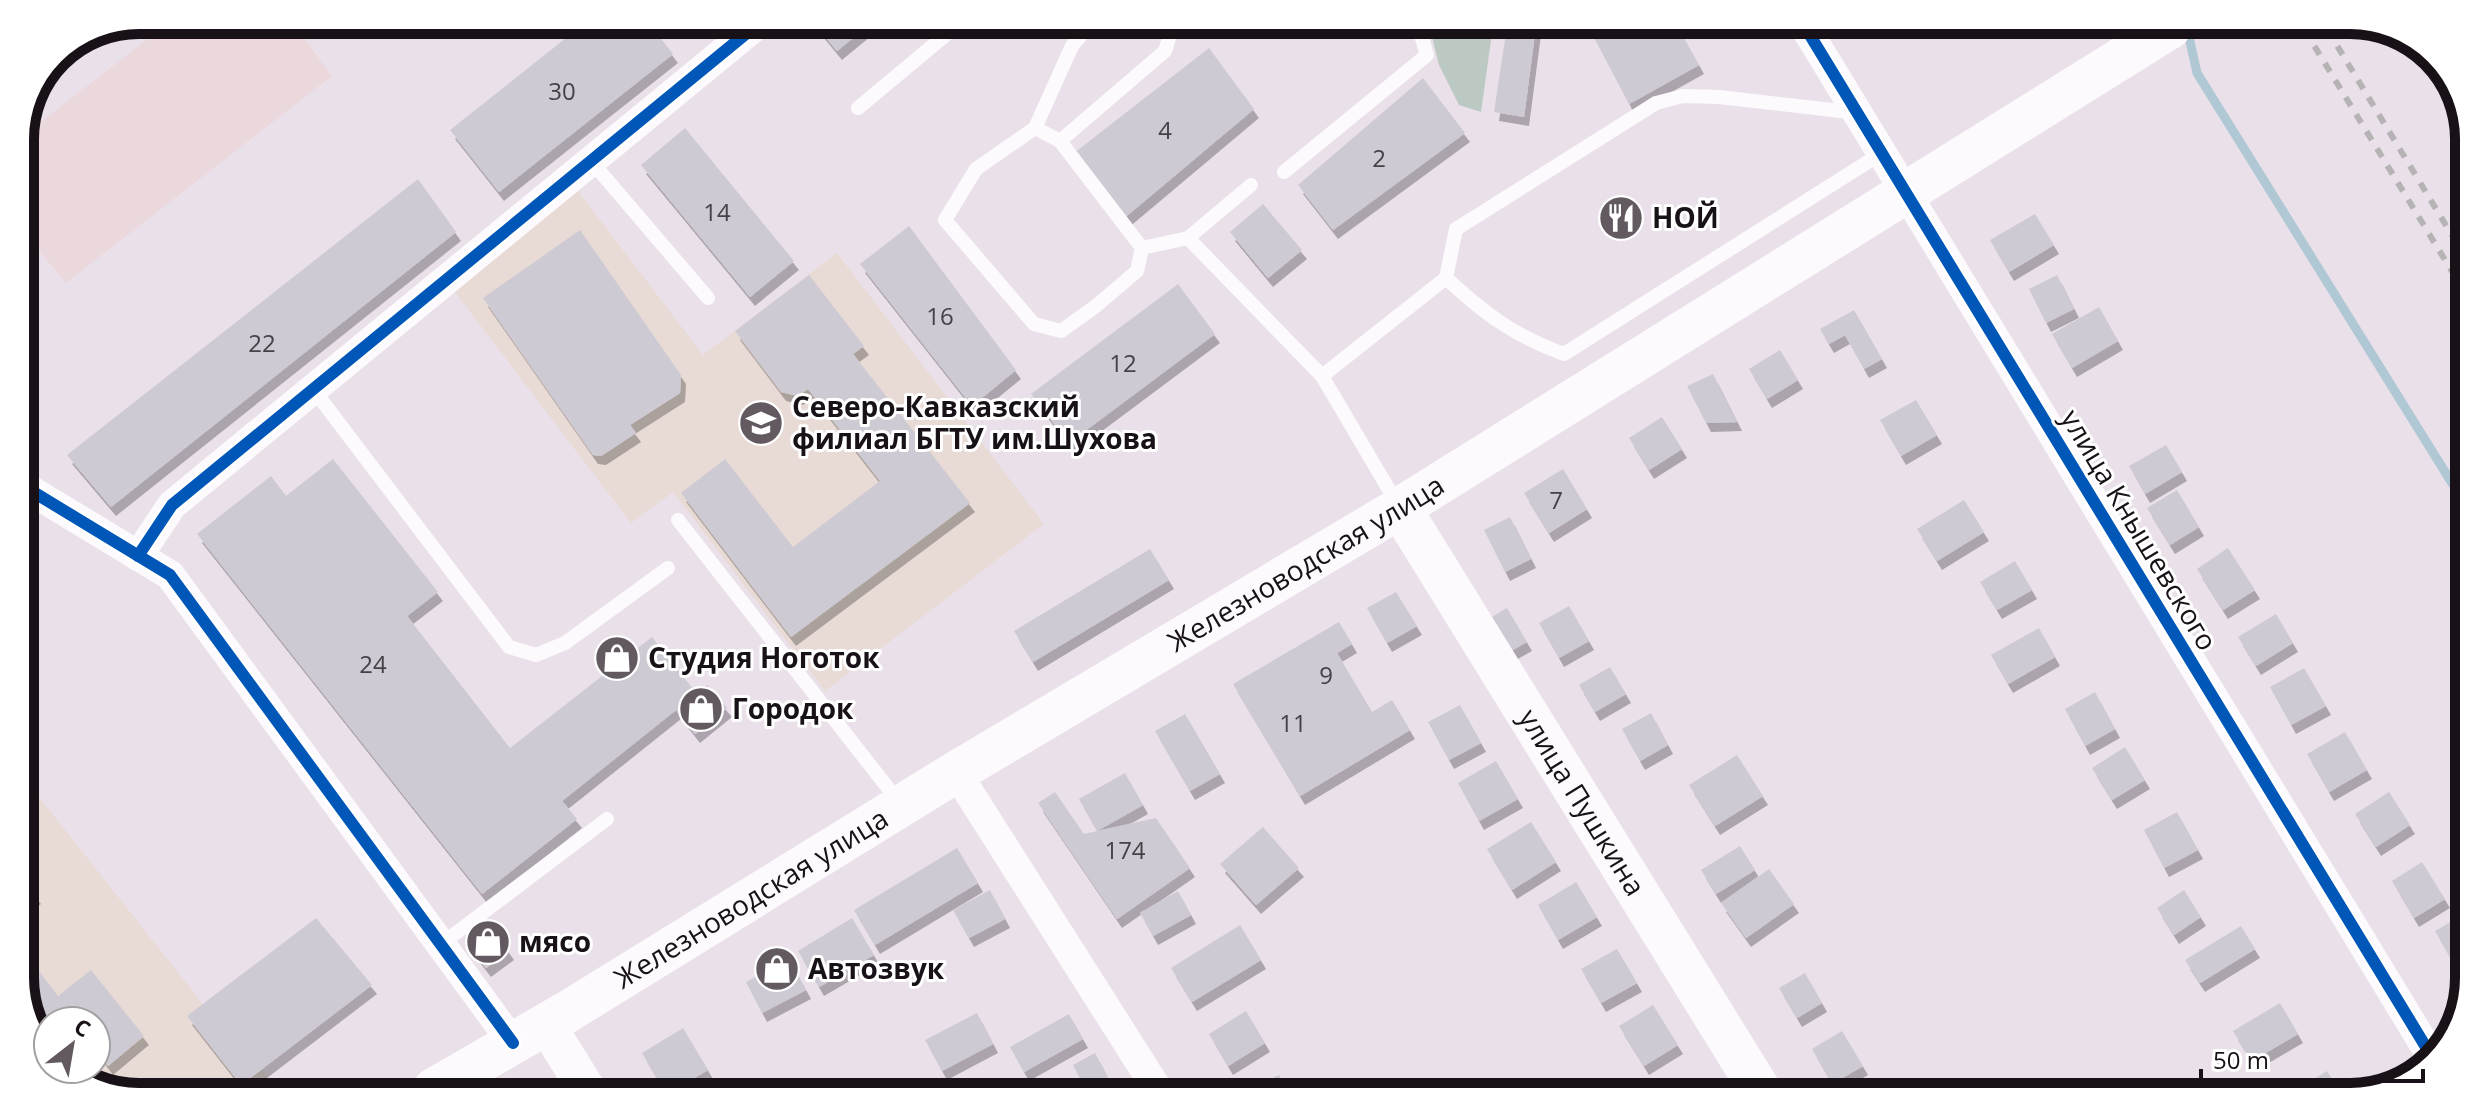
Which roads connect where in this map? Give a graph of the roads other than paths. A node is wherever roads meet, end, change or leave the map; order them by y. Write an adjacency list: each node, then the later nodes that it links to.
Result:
1 (746, 34): 13 (street)
2 (947, 34): 8 (lane)
3 (1082, 34): 10 (lane)
4 (1170, 34): 11 (lane)
5 (1421, 34): 14 (lane)
6 (1809, 34): 9 (street, улица Кнышевского)
7 (2160, 34): 23 (main road, Железноводская улица)
8 (858, 108)
9 (1858, 113): 12 (street, улица Кнышевского); 18 (lane)
10 (1035, 128): 11 (lane); 17 (lane)
11 (1060, 141): 17 (lane)
12 (1882, 153): 18 (lane); 32 (street, улица Кнышевского)
13 (591, 161): 19 (lane); 21 (street)
14 (1284, 172)
15 (1251, 185): 16 (lane)
16 (1188, 238): 17 (lane); 20 (lane)
17 (1142, 248)
18 (1446, 278): 20 (lane)
19 (708, 298)
20 (1322, 376): 23 (lane)
21 (313, 389): 25 (street); 26 (lane)
22 (34, 493): 25 (street)
23 (1414, 499): 27 (main road, Железноводская улица); 36 (main road, улица Пушкина)
24 (678, 520): 28 (lane)
25 (138, 556): 30 (street)
26 (668, 568)
27 (956, 772): 28 (main road, Железноводская улица); 35 (street)
28 (902, 806): 31 (main road, Железноводская улица)
29 (607, 819): 30 (lane)
30 (440, 945): 31 (street)
31 (529, 1034): 33 (main road, Железноводская улица); 34 (street)
32 (2427, 1049)
33 (444, 1083)
34 (580, 1083)
35 (1153, 1083)
36 (1756, 1083)

